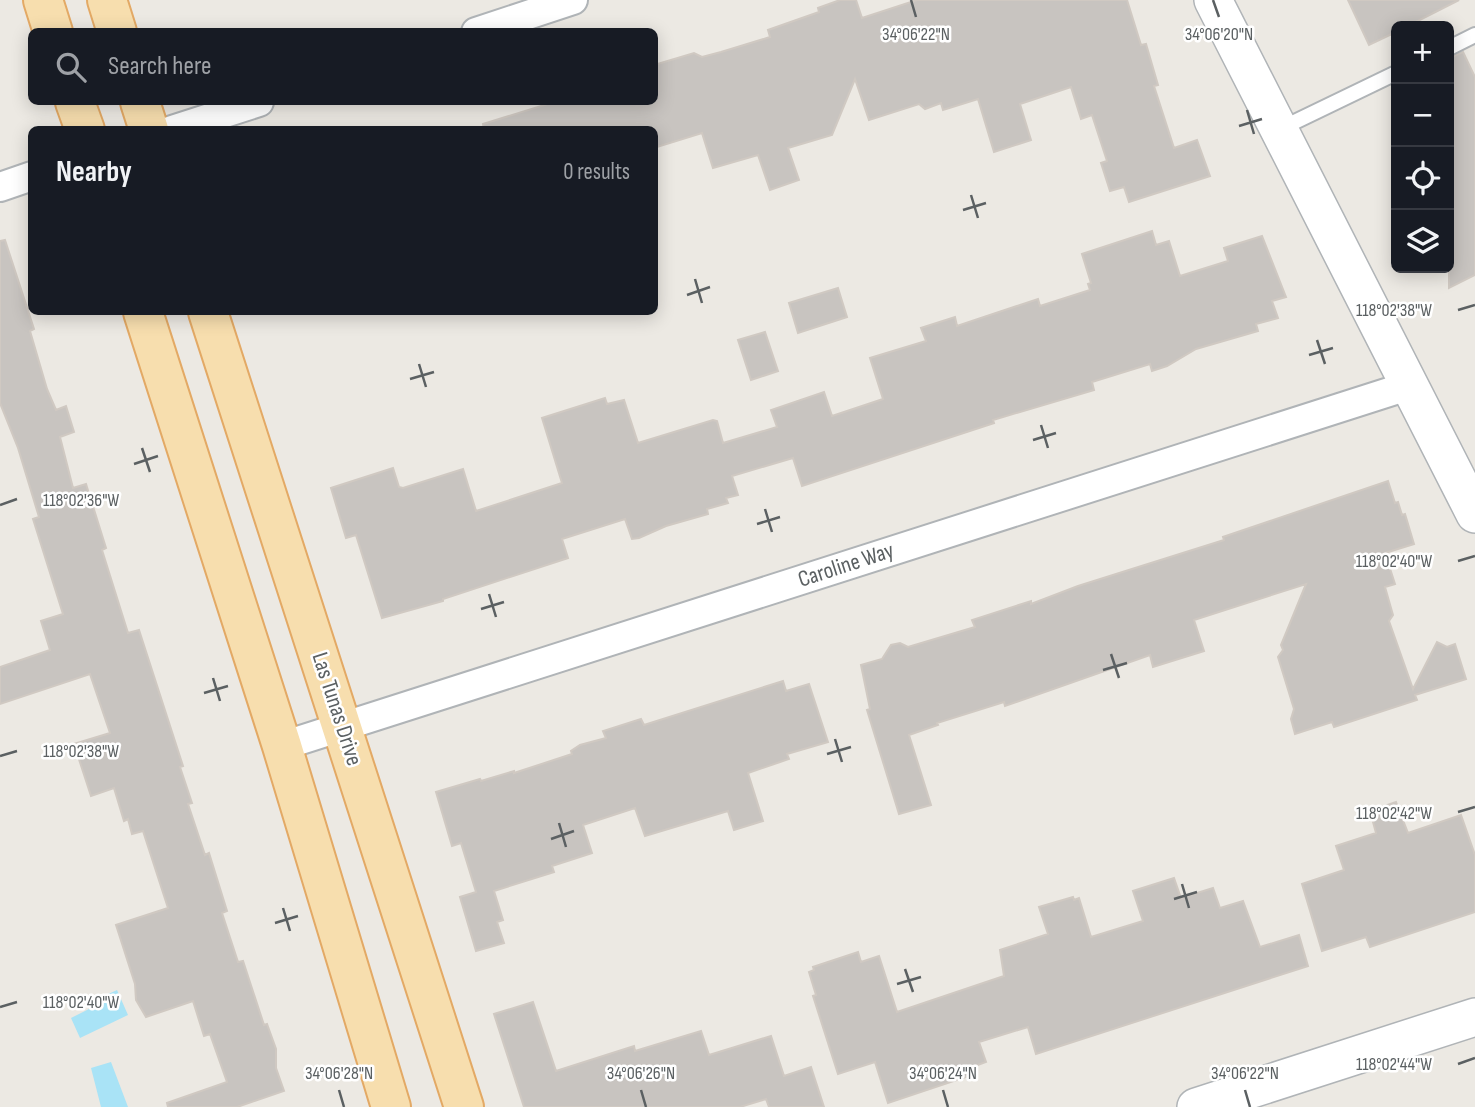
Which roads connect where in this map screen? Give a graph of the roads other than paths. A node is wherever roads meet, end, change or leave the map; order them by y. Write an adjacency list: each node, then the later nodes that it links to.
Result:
1 (43, 0): 5 (main road)
2 (107, 0): 6 (main road)
3 (573, 0): 7 (street)
4 (1213, 0): 17 (street)
5 (52, 28)
6 (116, 28)
7 (488, 28)
8 (1475, 35): 9 (lane)
9 (1454, 46)
10 (1391, 75): 17 (lane)
11 (76, 105): 14 (main road)
12 (141, 105): 15 (main road)
13 (250, 105): 16 (street)
14 (84, 126)
15 (148, 126)
16 (184, 126)
17 (1278, 130): 22 (street)
18 (28, 177): 19 (street)
19 (0, 187)
20 (144, 315): 25 (main road)
21 (209, 315): 24 (main road, Las Tunas Drive)
22 (1411, 385): 23 (street); 24 (street, Caroline Way)
23 (1475, 514)
24 (343, 727): 25 (street, Caroline Way); 28 (main road, Las Tunas Drive)
25 (282, 746): 27 (main road)
26 (1475, 1017): 29 (street)
27 (391, 1107)
28 (464, 1107)
29 (1196, 1107)

